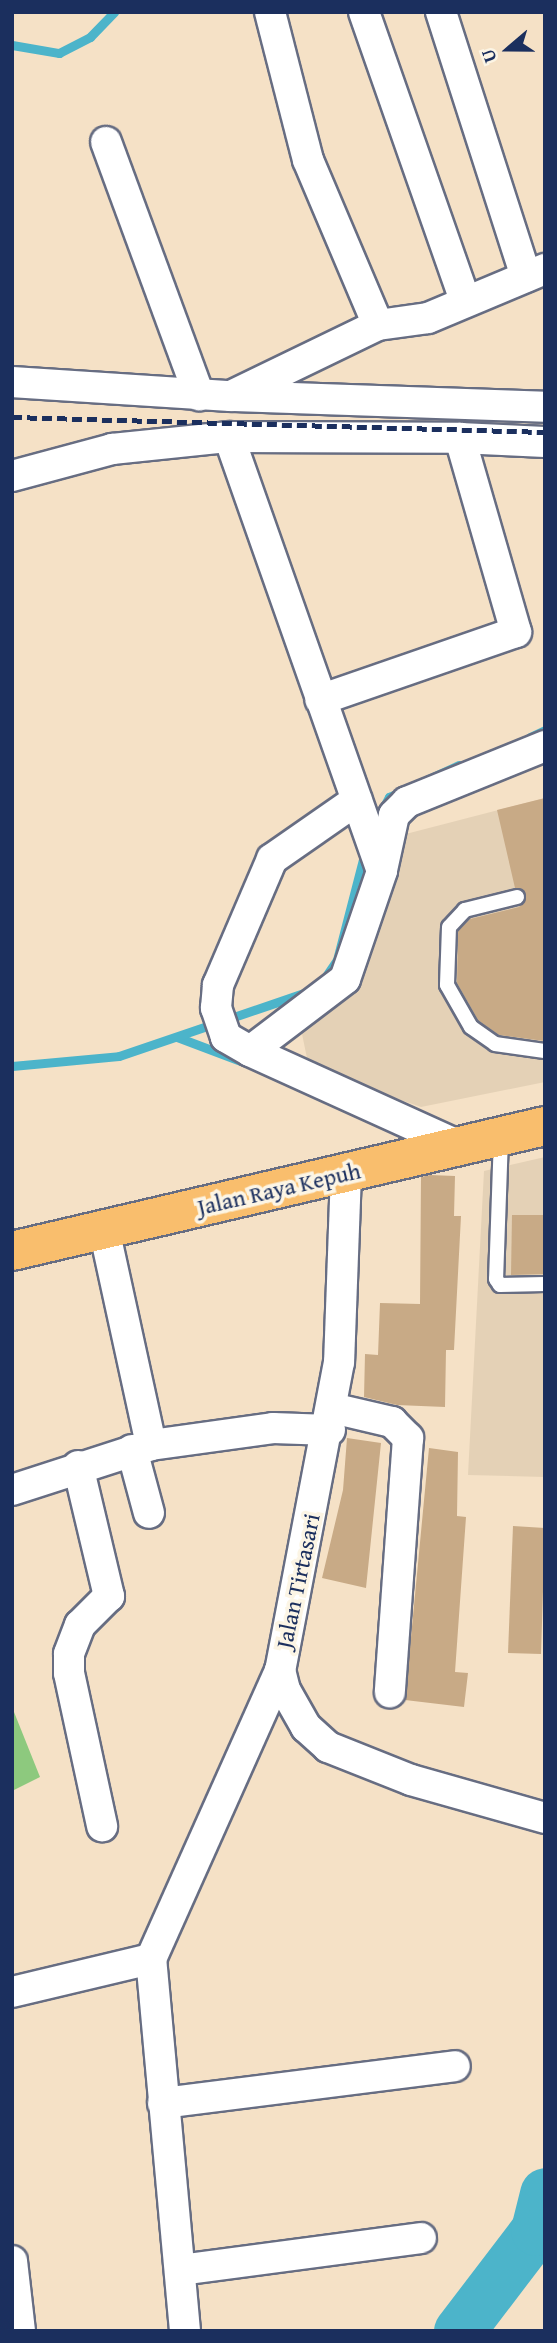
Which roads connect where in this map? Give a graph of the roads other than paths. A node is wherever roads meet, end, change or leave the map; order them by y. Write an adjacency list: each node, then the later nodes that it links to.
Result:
1 (270, 12): 7 (street)
2 (364, 12): 6 (street)
3 (441, 12): 5 (street)
4 (106, 142): 9 (street)
5 (536, 273): 6 (street)
6 (465, 301): 7 (street)
7 (378, 325): 10 (street)
8 (12, 382): 9 (street)
9 (199, 395): 10 (street)
10 (231, 396): 11 (street)
11 (545, 407)
12 (229, 437): 13 (street); 15 (street); 16 (street)
13 (460, 438): 14 (street); 16 (street)
14 (545, 442)
15 (12, 476)
16 (320, 700): 18 (street)
17 (545, 746): 19 (street)
18 (360, 807): 19 (street); 21 (street)
19 (382, 871): 21 (street)
20 (517, 897): 22 (lane)
21 (250, 1051): 25 (street)
22 (545, 1051)
23 (545, 1126): 24 (main road, Jalan Raya Kepuh)
24 (501, 1136): 25 (main road, Jalan Raya Kepuh); 29 (lane)
25 (459, 1146): 26 (main road, Jalan Raya Kepuh)
26 (346, 1173): 27 (main road, Jalan Raya Kepuh); 30 (street, Jalan Tirtasari)
27 (104, 1229): 28 (main road, Jalan Raya Kepuh); 31 (street)
28 (12, 1251)
29 (545, 1284)
30 (331, 1419): 31 (street); 35 (street, Jalan Tirtasari); 36 (street)
31 (141, 1447): 32 (street); 34 (street)
32 (78, 1466): 33 (street); 38 (street)
33 (12, 1490)
34 (149, 1513)
35 (279, 1670): 37 (street, Jalan Tirtasari); 39 (street)
36 (390, 1692)
37 (545, 1818)
38 (103, 1826)
39 (150, 1959): 40 (street); 42 (street)
40 (12, 1992)
41 (455, 2066): 42 (street)
42 (163, 2103): 45 (street)
43 (421, 2238): 45 (street)
44 (12, 2260): 46 (street)
45 (181, 2270): 47 (street)
46 (20, 2331)
47 (185, 2331)

